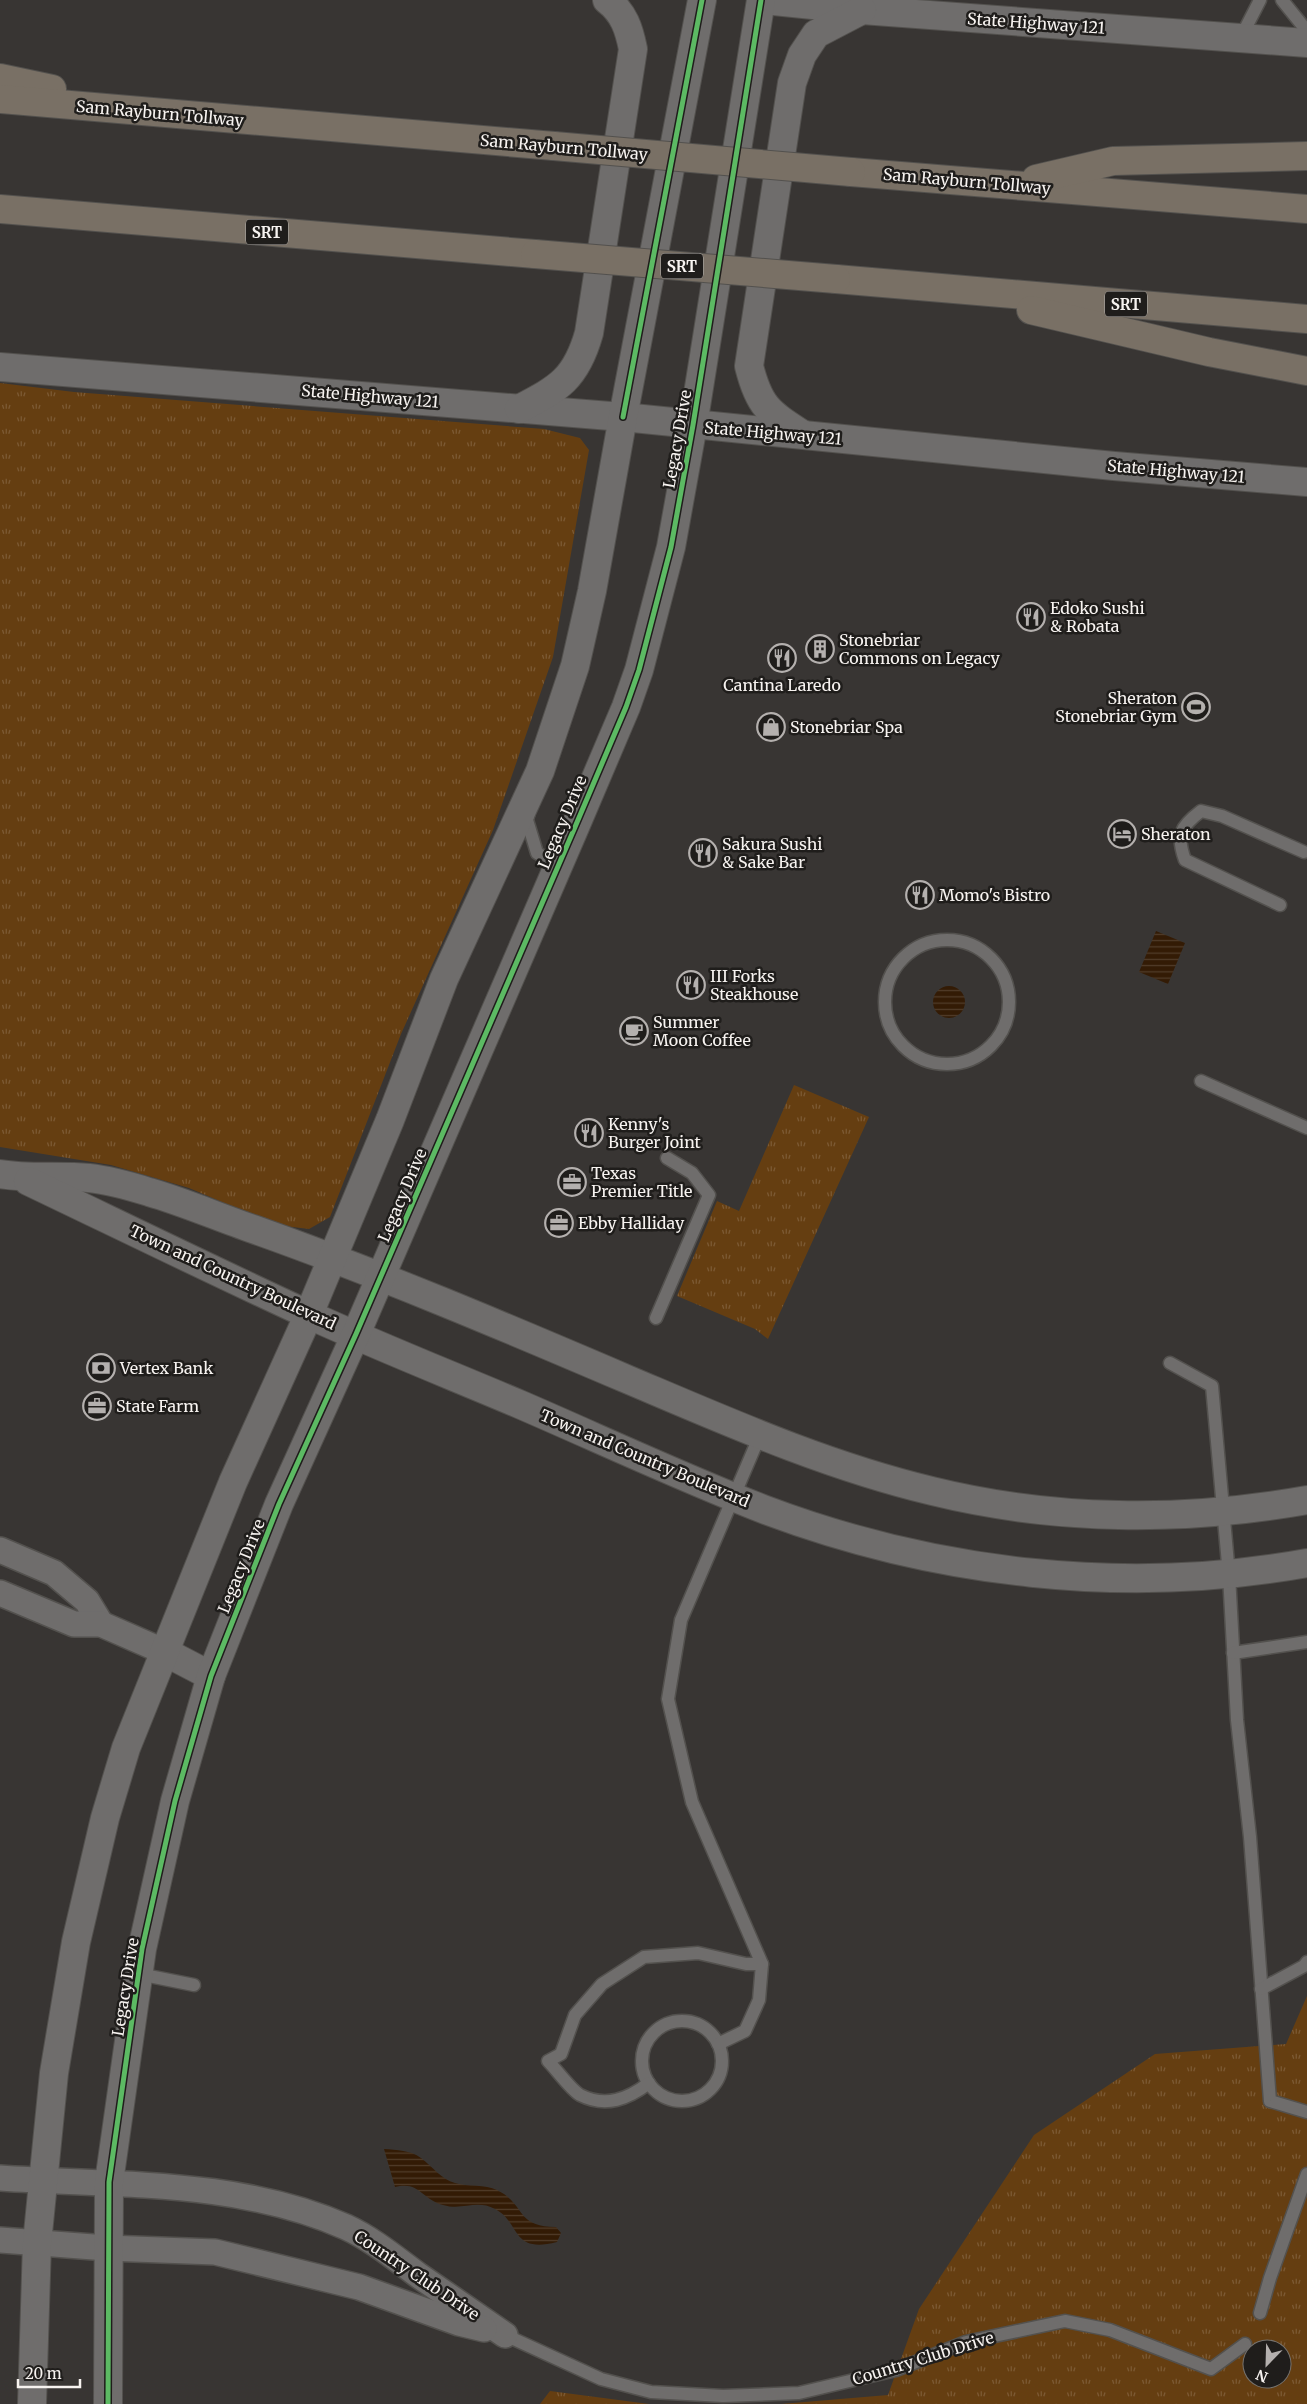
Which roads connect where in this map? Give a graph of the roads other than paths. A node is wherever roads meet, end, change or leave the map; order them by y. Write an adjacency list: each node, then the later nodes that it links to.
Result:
1 (607, 0): 21 (main road)
2 (702, 0): 22 (main road)
3 (763, 0): 6 (main road, State Highway 121); 23 (main road, Legacy Drive)
4 (1260, 0): 8 (lane)
5 (1282, 0): 7 (lane)
6 (862, 10): 8 (main road, State Highway 121); 24 (main road)
7 (1307, 31)
8 (1240, 39): 9 (main road, State Highway 121)
9 (1307, 43)
10 (0, 78): 12 (highway)
11 (0, 99): 12 (highway, Sam Rayburn Tollway)
12 (161, 112): 14 (highway, Sam Rayburn Tollway, bridge)
13 (1307, 156): 14 (highway)
14 (1010, 185): 16 (highway, Sam Rayburn Tollway)
15 (0, 209): 17 (highway, SRT, bridge)
16 (1307, 210)
17 (945, 290): 18 (highway, SRT); 20 (highway)
18 (1307, 319)
19 (0, 367): 21 (main road, State Highway 121)
20 (1307, 371)
21 (519, 409): 22 (main road, State Highway 121)
22 (623, 417): 23 (main road, State Highway 121); 26 (main road)
23 (693, 425): 24 (main road, State Highway 121); 28 (main road, Legacy Drive)
24 (805, 436): 25 (main road, State Highway 121)
25 (1307, 482)
26 (540, 772): 28 (lane); 35 (main road)
27 (1304, 852): 29 (lane)
28 (558, 865): 36 (main road, Legacy Drive)
29 (1280, 905)
30 (923, 1059): 30 (lane)
31 (1201, 1081): 32 (lane)
32 (1307, 1128)
33 (667, 1158): 38 (lane)
34 (11, 1176): 35 (main road, Town and Country Boulevard); 37 (main road, Town and Country Boulevard)
35 (332, 1257): 36 (main road, Town and Country Boulevard); 37 (main road)
36 (380, 1277): 39 (main road, Legacy Drive); 41 (main road, Town and Country Boulevard)
37 (309, 1314): 39 (main road, Town and Country Boulevard); 51 (main road)
38 (656, 1318)
39 (356, 1334): 42 (main road, Town and Country Boulevard); 53 (main road, Legacy Drive)
40 (1170, 1363): 44 (lane)
41 (760, 1435): 42 (lane); 44 (main road, Town and Country Boulevard)
42 (733, 1496): 47 (main road, Town and Country Boulevard); 55 (lane)
43 (1307, 1500): 44 (main road, Town and Country Boulevard)
44 (1223, 1511): 47 (lane)
45 (2, 1557): 49 (street)
46 (1307, 1562): 47 (main road, Town and Country Boulevard)
47 (1229, 1575): 52 (lane)
48 (0, 1593): 49 (street)
49 (101, 1624): 51 (street)
50 (1307, 1642): 52 (lane)
51 (165, 1652): 53 (main road); 64 (main road)
52 (1233, 1653): 58 (lane)
53 (211, 1676): 56 (main road, Legacy Drive)
54 (1307, 1962): 58 (lane)
55 (762, 1964): 59 (lane); 60 (lane)
56 (138, 1974): 57 (lane); 65 (main road, Legacy Drive)
57 (194, 1985)
58 (1261, 1989): 61 (lane)
59 (718, 2044): 60 (lane); 60 (lane)
60 (649, 2083)
61 (1307, 2112)
62 (1307, 2174): 69 (lane)
63 (0, 2178): 64 (street, Country Club Drive)
64 (43, 2181): 65 (street, Country Club Drive); 67 (main road)
65 (109, 2182): 68 (main road, Legacy Drive); 70 (street, Country Club Drive)
66 (0, 2240): 67 (street, Country Club Drive)
67 (37, 2243): 68 (street, Country Club Drive); 72 (main road)
68 (107, 2248): 70 (street, Country Club Drive); 73 (main road, Legacy Drive)
69 (1260, 2313)
70 (505, 2335): 71 (lane, Country Club Drive)
71 (1242, 2346)
72 (32, 2404)
73 (108, 2404)

